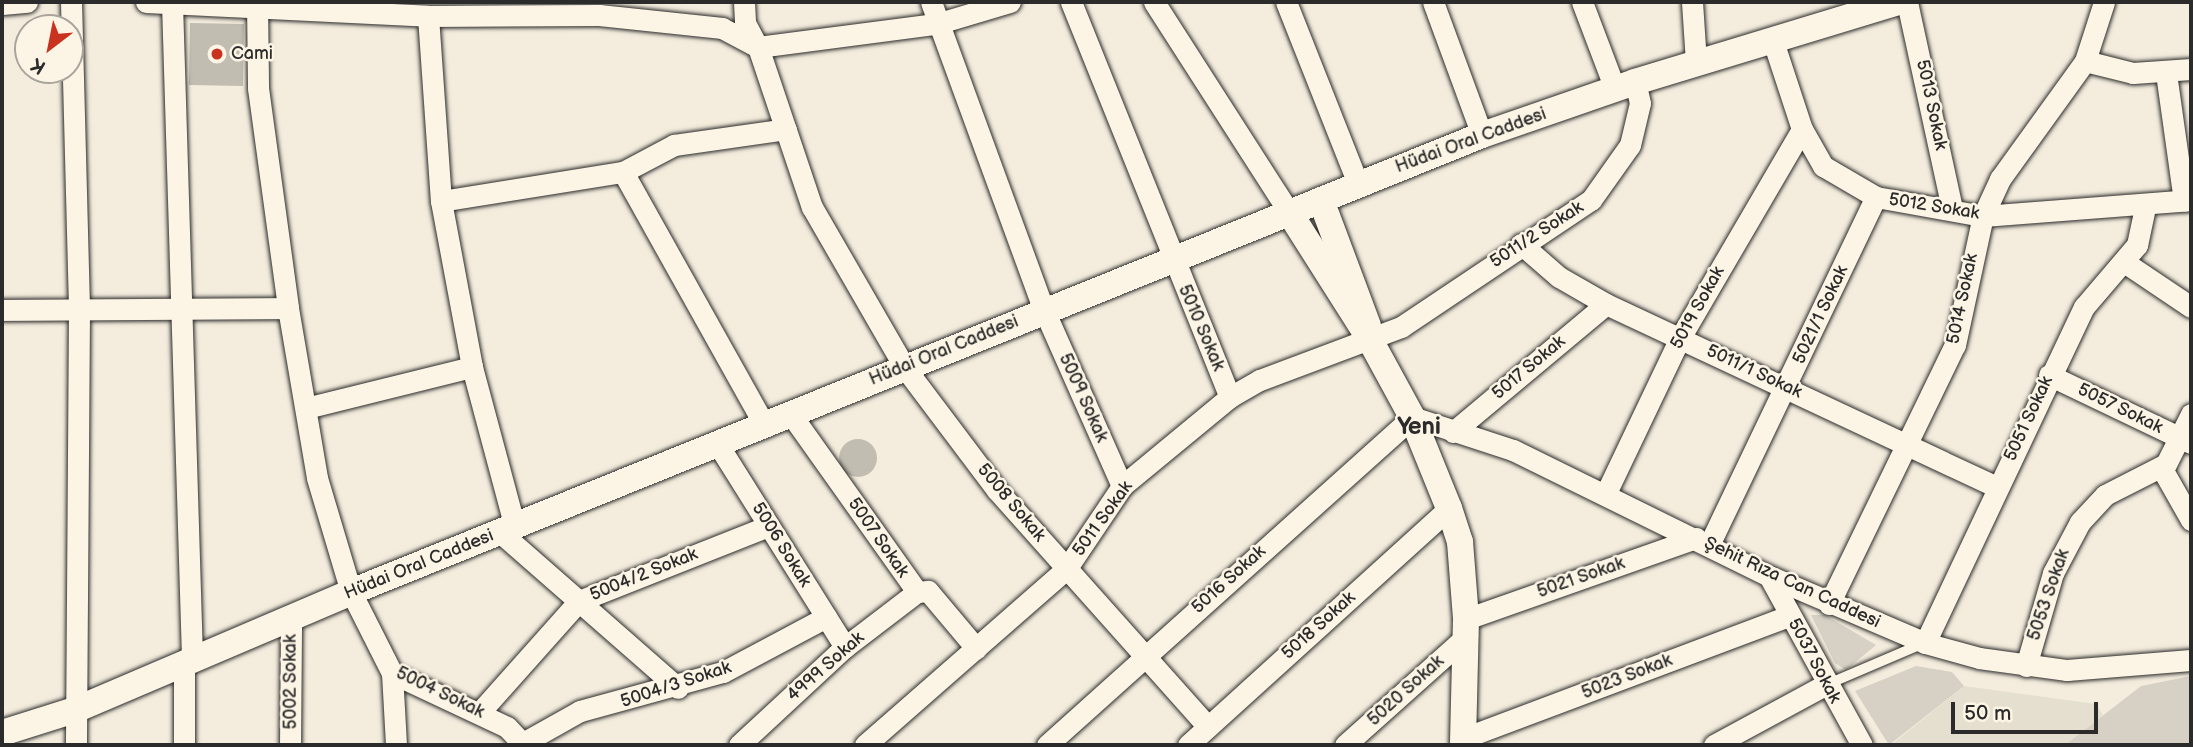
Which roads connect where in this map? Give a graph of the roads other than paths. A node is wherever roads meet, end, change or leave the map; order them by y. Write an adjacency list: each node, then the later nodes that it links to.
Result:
1 (27, 2): 17 (street)
2 (71, 2): 51 (street)
3 (146, 2): 16 (street)
4 (744, 2): 24 (street, 5008 Sokak)
5 (931, 2): 22 (street, 5009 Sokak)
6 (1010, 2): 22 (street)
7 (1071, 2): 44 (street, 5010 Sokak)
8 (1154, 2): 41 (street)
9 (1286, 2): 34 (street)
10 (1433, 2): 32 (street)
11 (1583, 2): 29 (street, 5011/2 Sokak)
12 (1692, 2): 26 (street)
13 (1898, 2): 23 (street, Hüdai Oral Caddesi)
14 (1907, 2): 40 (street, 5013 Sokak)
15 (2104, 2): 25 (street, 5014 Sokak)
16 (172, 3): 18 (street); 52 (street)
17 (2, 4)
18 (257, 5): 21 (street); 48 (street, 5004 Sokak)
19 (461, 8): 20 (street); 21 (street)
20 (599, 8): 24 (street)
21 (428, 16): 37 (street)
22 (936, 24): 24 (street); 50 (street, 5009 Sokak)
23 (1772, 38): 26 (street, Hüdai Oral Caddesi); 31 (street, 5012 Sokak)
24 (758, 47): 30 (street, 5008 Sokak)
25 (2085, 61): 28 (street); 42 (street, 5014 Sokak)
26 (1696, 63): 29 (street, Hüdai Oral Caddesi)
27 (2191, 69): 28 (street)
28 (2166, 73): 38 (street)
29 (1625, 85): 32 (street, Hüdai Oral Caddesi); 43 (street, 5011/2 Sokak)
30 (786, 129): 33 (street); 56 (street, 5008 Sokak)
31 (1802, 130): 35 (street, 5012 Sokak); 54 (street, 5019 Sokak)
32 (1482, 135): 34 (street, Hüdai Oral Caddesi)
33 (623, 172): 37 (street); 64 (street)
34 (1358, 184): 36 (street, Hüdai Oral Caddesi)
35 (1876, 197): 40 (street, 5012 Sokak); 58 (street, 5021/1 Sokak)
36 (1321, 200): 41 (street, Hüdai Oral Caddesi); 53 (street)
37 (441, 201): 55 (street)
38 (2188, 201): 39 (street, 5012 Sokak)
39 (2145, 206): 42 (street, 5012 Sokak); 45 (street, 5051 Sokak)
40 (1952, 209): 42 (street, 5012 Sokak)
41 (1289, 212): 44 (street, Hüdai Oral Caddesi); 53 (street)
42 (1983, 216): 68 (street, 5014 Sokak)
43 (1521, 244): 46 (street, 5011/1 Sokak); 53 (street, 5011/2 Sokak)
44 (1171, 259): 50 (street, Hüdai Oral Caddesi); 59 (street, 5010 Sokak)
45 (2124, 262): 47 (street); 57 (street, 5051 Sokak)
46 (1606, 304): 54 (street, 5011/1 Sokak); 65 (street, 5017 Sokak)
47 (2191, 307)
48 (288, 308): 52 (street); 60 (street, 5004 Sokak)
49 (2, 310): 51 (street)
50 (1044, 310): 56 (street, Hüdai Oral Caddesi); 70 (street, 5009 Sokak)
51 (79, 311): 52 (street); 98 (street)
52 (181, 313): 92 (street)
53 (1369, 338): 59 (street, 5011 Sokak); 63 (street)
54 (1680, 338): 58 (street, 5011/1 Sokak); 72 (street, 5019 Sokak)
55 (472, 367): 60 (street); 76 (street)
56 (905, 368): 61 (street, Hüdai Oral Caddesi); 78 (street, 5008 Sokak)
57 (2049, 375): 66 (street, 5057 Sokak); 71 (street, 5051 Sokak)
58 (1788, 387): 68 (street, 5011/1 Sokak); 77 (street, 5021/1 Sokak)
59 (1230, 397): 70 (street, 5011 Sokak)
60 (306, 408): 80 (street, 5004 Sokak)
61 (790, 413): 64 (street, Hüdai Oral Caddesi); 81 (street, 5007 Sokak)
62 (2191, 414): 66 (street, 5053 Sokak)
63 (1412, 417): 65 (street, Şehit Rıza Can Caddesi); 73 (street); 91 (street, 5016 Sokak)
64 (764, 424): 67 (street, Hüdai Oral Caddesi)
65 (1452, 432): 72 (street, Şehit Rıza Can Caddesi)
66 (2186, 441): 69 (street, 5053 Sokak)
67 (717, 443): 75 (street, 5006 Sokak); 76 (street, Hüdai Oral Caddesi)
68 (1910, 444): 71 (street, 5011/1 Sokak); 83 (street, 5014 Sokak)
69 (2161, 467): 74 (street); 94 (street, 5053 Sokak)
70 (1122, 486): 78 (street, 5011 Sokak)
71 (1996, 487): 88 (street, 5051 Sokak)
72 (1606, 493): 77 (street, Şehit Rıza Can Caddesi)
73 (1450, 508): 87 (street); 100 (street, 5018 Sokak)
74 (2191, 520)
75 (768, 526): 82 (street, 5004/2 Sokak); 85 (street, 5006 Sokak)
76 (508, 530): 80 (street, Hüdai Oral Caddesi); 82 (street)
77 (1703, 541): 79 (street, Şehit Rıza Can Caddesi); 87 (street, 5021 Sokak)
78 (1067, 568): 90 (street, 5011 Sokak); 91 (street, 5008 Sokak)
79 (1769, 576): 83 (street, Şehit Rıza Can Caddesi); 84 (street, 5037 Sokak)
80 (351, 592): 86 (street, Hüdai Oral Caddesi); 95 (street, 5004 Sokak)
81 (917, 592): 89 (street, 4999 Sokak); 90 (street, 5007 Sokak)
82 (579, 601): 97 (street); 99 (street, 5004/2 Sokak)
83 (1829, 604): 88 (street, Şehit Rıza Can Caddesi)
84 (1789, 615): 96 (street, 5037 Sokak); 102 (street, 5023 Sokak)
85 (826, 617): 89 (street, 5006 Sokak); 97 (street, 5004/3 Sokak)
86 (291, 618): 92 (street, Hüdai Oral Caddesi); 106 (street, 5002 Sokak)
87 (1466, 627): 102 (street); 112 (street, 5020 Sokak)
88 (1925, 643): 94 (street, Şehit Rıza Can Caddesi); 96 (lane)
89 (845, 647): 108 (street, 4999 Sokak)
90 (976, 648): 109 (street, 5011 Sokak)
91 (1145, 656): 100 (street, 5008 Sokak); 110 (street, 5016 Sokak)
92 (188, 660): 98 (street, Hüdai Oral Caddesi); 105 (street)
93 (2191, 660): 94 (street, Şehit Rıza Can Caddesi)
94 (2026, 666)
95 (392, 673): 99 (street, 5004 Sokak); 107 (street)
96 (1825, 685): 113 (street); 114 (street, 5037 Sokak)
97 (678, 688): 103 (street, 5004/3 Sokak)
98 (75, 710): 101 (street, Hüdai Oral Caddesi); 104 (street)
99 (480, 712): 103 (street, 5004 Sokak)
100 (1208, 727): 111 (street, 5018 Sokak)
101 (2, 733)
102 (1464, 741)
103 (523, 744)
104 (76, 745)
105 (184, 745)
106 (290, 745)
107 (396, 745)
108 (739, 745)
109 (865, 745)
110 (1047, 745)
111 (1188, 745)
112 (1345, 745)
113 (1714, 745)
114 (1862, 745)

